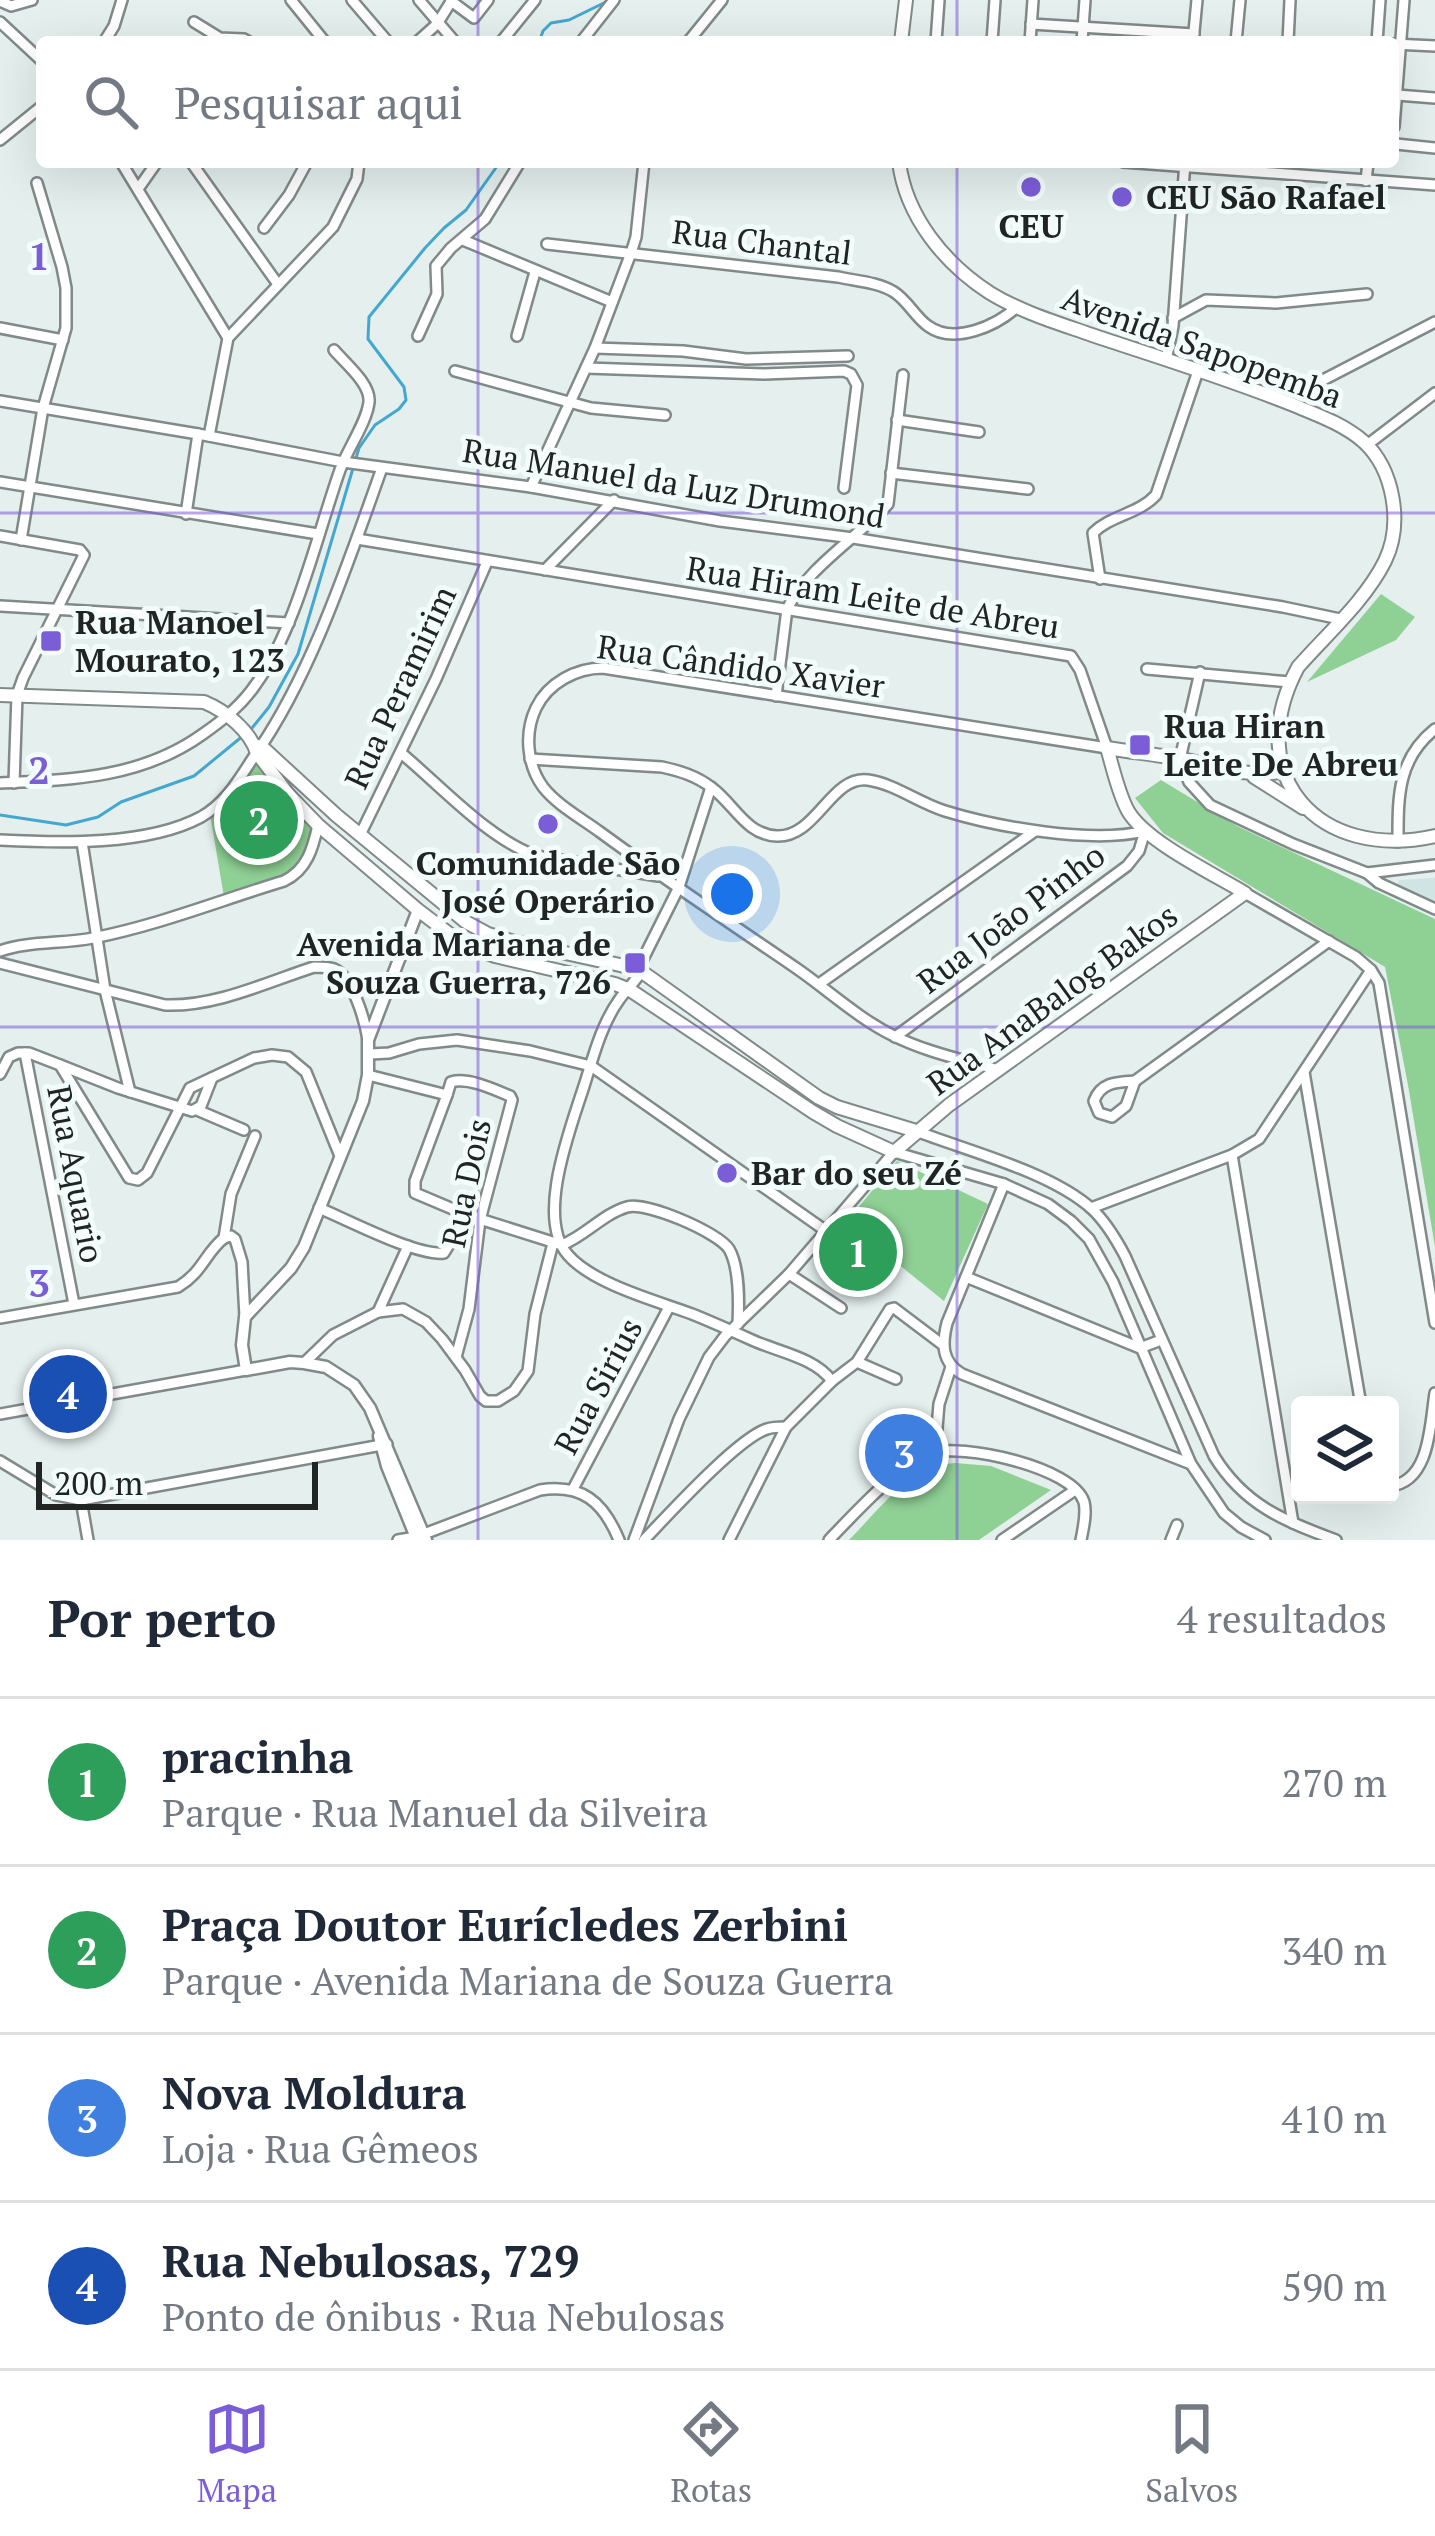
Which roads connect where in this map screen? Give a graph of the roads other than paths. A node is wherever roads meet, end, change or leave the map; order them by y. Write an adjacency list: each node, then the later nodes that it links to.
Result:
1 (32, 0): 21 (street)
2 (122, 0): 27 (street)
3 (290, 0): 29 (street)
4 (352, 0): 30 (street)
5 (419, 0): 24 (street)
6 (488, 0): 20 (street)
7 (535, 0): 33 (street)
8 (614, 0): 34 (street)
9 (722, 0): 35 (street)
10 (906, 0): 36 (main road)
11 (939, 0): 37 (street)
12 (995, 0): 38 (street)
13 (1034, 0): 25 (street)
14 (1085, 0): 26 (street)
15 (1197, 0): 42 (street)
16 (1240, 0): 43 (street)
17 (1291, 0): 44 (street)
18 (1380, 0): 45 (street)
19 (1405, 0): 46 (street)
20 (451, 1): 24 (street)
21 (5, 3): 22 (street)
22 (0, 18): 49 (street)
23 (194, 22): 28 (street)
24 (437, 24): 31 (street); 32 (street)
25 (1031, 24): 26 (street); 39 (street)
26 (1083, 28): 40 (street); 41 (street)
27 (108, 36)
28 (215, 36)
29 (320, 36)
30 (383, 36)
31 (424, 36)
32 (449, 36)
33 (506, 36)
34 (586, 36)
35 (693, 36)
36 (902, 36)
37 (936, 36)
38 (992, 36)
39 (1030, 36)
40 (1082, 36)
41 (1172, 36)
42 (1194, 36)
43 (1236, 36)
44 (1288, 36)
45 (1377, 36)
46 (1398, 36)
47 (1399, 44): 48 (street)
48 (1435, 46)
49 (36, 55)
50 (1399, 94): 51 (street)
51 (1435, 98)
52 (36, 111): 53 (street)
53 (0, 140)
54 (1399, 144): 55 (street)
55 (1435, 148)
56 (125, 168): 70 (street)
57 (153, 168): 70 (street)
58 (195, 168): 76 (street)
59 (304, 168): 71 (street)
60 (358, 168): 76 (street)
61 (517, 168): 72 (street)
62 (643, 168): 74 (street)
63 (900, 168): 79 (main road, Avenida Sapopemba)
64 (1185, 168): 80 (street)
65 (1228, 168): 67 (street)
66 (1367, 168): 67 (street)
67 (1366, 181): 69 (street)
68 (37, 183): 86 (street)
69 (1435, 185)
70 (138, 189): 85 (street)
71 (264, 228)
72 (463, 240): 75 (street); 83 (street)
73 (547, 244): 74 (street, Rua Chantal)
74 (631, 253): 78 (street); 79 (street, Rua Chantal)
75 (536, 272): 78 (street); 84 (street)
76 (277, 283): 85 (street)
77 (1366, 294): 80 (street)
78 (612, 302): 87 (street)
79 (1017, 307): 90 (main road, Avenida Sapopemba)
80 (1173, 318): 90 (street)
81 (1435, 322): 96 (street)
82 (0, 328): 86 (street)
83 (418, 336)
84 (517, 336)
85 (228, 338): 103 (street)
86 (63, 340): 99 (street)
87 (595, 348): 89 (street); 91 (street)
88 (334, 350): 105 (street)
89 (848, 356)
90 (1166, 361): 93 (main road, Avenida Sapopemba)
91 (586, 368): 98 (street); 111 (street)
92 (455, 371): 98 (street)
93 (1198, 371): 96 (main road, Avenida Sapopemba); 122 (street)
94 (903, 375): 101 (street)
95 (1435, 392): 104 (street)
96 (1263, 393): 104 (main road, Avenida Sapopemba)
97 (0, 401): 99 (street, Rua Manuel da Luz Drumond)
98 (570, 401): 100 (street); 110 (street)
99 (43, 408): 103 (street, Rua Manuel da Luz Drumond); 109 (street)
100 (665, 415)
101 (897, 420): 102 (street); 107 (street)
102 (980, 432)
103 (204, 435): 105 (street, Rua Manuel da Luz Drumond); 114 (street)
104 (1367, 445): 126 (main road, Avenida Sapopemba)
105 (347, 462): 106 (street, Rua Manuel da Luz Drumond); 115 (street)
106 (376, 467): 110 (street, Rua Manuel da Luz Drumond); 118 (street)
107 (891, 472): 112 (street); 117 (street)
108 (0, 482): 109 (street)
109 (30, 486): 114 (street); 119 (street)
110 (531, 487): 113 (street, Rua Manuel da Luz Drumond)
111 (844, 488)
112 (1028, 489)
113 (614, 500): 117 (street, Rua Manuel da Luz Drumond); 121 (street)
114 (186, 514): 115 (street)
115 (318, 534): 127 (street)
116 (0, 536): 119 (street)
117 (853, 538): 122 (street, Rua Manuel da Luz Drumond); 125 (street)
118 (357, 539): 120 (street, Rua Hiram Leite de Abreu); 136 (street)
119 (21, 540): 124 (street)
120 (487, 562): 121 (street, Rua Hiram Leite de Abreu); 138 (street, Rua Peramirim)
121 (544, 570): 125 (street, Rua Hiram Leite de Abreu)
122 (1100, 579): 126 (street, Rua Manuel da Luz Drumond)
123 (0, 606): 124 (street)
124 (58, 608): 127 (street); 132 (street)
125 (787, 609): 133 (street); 137 (street, Rua Hiram Leite de Abreu)
126 (1340, 619): 130 (main road, Avenida Sapopemba)
127 (289, 622): 134 (street)
128 (1148, 669): 129 (street)
129 (1200, 673): 130 (street); 139 (street)
130 (1290, 682): 141 (main road, Avenida Sapopemba)
131 (0, 695): 132 (main road)
132 (17, 695): 134 (main road); 144 (street)
133 (776, 695): 137 (street, Rua Cândido Xavier); 140 (street, Rua Cândido Xavier)
134 (230, 718): 136 (main road); 144 (street)
135 (1435, 729): 154 (street)
136 (256, 746): 147 (main road); 147 (main road); 153 (street)
137 (1107, 748): 139 (main road, Rua Cândido Xavier); 149 (main road, Rua Hiram Leite de Abreu)
138 (401, 753): 150 (street, Rua Peramirim); 157 (street)
139 (1180, 759): 142 (main road, Rua Cândido Xavier); 156 (street)
140 (530, 760): 145 (street); 157 (street)
141 (1285, 771): 142 (main road, Rua Cândido Xavier); 146 (main road, Avenida Sapopemba)
142 (1248, 773): 146 (main road)
143 (0, 783): 144 (street)
144 (14, 783)
145 (711, 787): 148 (street); 158 (street)
146 (1310, 813): 154 (main road)
147 (328, 823): 150 (main road); 161 (main road); 162 (street)
148 (1036, 830): 149 (street); 169 (street)
149 (1145, 831): 159 (main road, Rua Hiram Leite de Abreu); 172 (street, Rua João Pinho)
150 (360, 835): 166 (main road)
151 (1435, 836): 154 (main road)
152 (0, 841): 153 (street)
153 (82, 842): 162 (street)
154 (1398, 842)
155 (1435, 865): 156 (street)
156 (1367, 873): 160 (street)
157 (661, 877): 158 (street)
158 (679, 887): 167 (street); 169 (street)
159 (1245, 893): 163 (street, Rua Hiram Leite de Abreu); 178 (main road, Rua AnaBalog Bakos)
160 (1435, 909)
161 (418, 910): 171 (main road); 173 (street)
162 (97, 938): 164 (street); 170 (street)
163 (1329, 941): 168 (street, Rua Hiram Leite de Abreu); 183 (street)
164 (0, 951)
165 (0, 962): 170 (street)
166 (620, 964): 167 (main road); 171 (street)
167 (639, 970): 171 (street); 189 (main road)
168 (1371, 970): 179 (street); 211 (street)
169 (820, 984): 172 (street)
170 (105, 990): 173 (street); 184 (street)
171 (622, 992): 177 (street); 191 (main road)
172 (895, 1037): 178 (street)
173 (368, 1040): 175 (street)
174 (25, 1053): 176 (street); 180 (street); 205 (street, Rua Aquario)
175 (370, 1054): 177 (street); 181 (street)
176 (60, 1065): 184 (street); 186 (street)
177 (591, 1066): 199 (street); 201 (street)
178 (998, 1070): 189 (main road, Rua AnaBalog Bakos)
179 (1304, 1072): 192 (street); 224 (street)
180 (0, 1074)
181 (368, 1075): 185 (street); 193 (street)
182 (212, 1078): 186 (street); 187 (street); 193 (street)
183 (1135, 1081): 183 (street)
184 (130, 1092): 186 (street)
185 (447, 1095): 197 (street); 198 (street, Rua Dois)
186 (180, 1107): 187 (street)
187 (197, 1110): 188 (street)
188 (244, 1130)
189 (916, 1131): 191 (main road, Rua AnaBalog Bakos); 196 (street)
190 (256, 1136): 200 (street)
191 (894, 1153): 194 (street); 199 (street)
192 (1232, 1155): 196 (street); 236 (street)
193 (340, 1156): 195 (street)
194 (1004, 1184): 204 (street); 215 (street)
195 (319, 1208): 202 (street); 209 (street)
196 (1090, 1208): 213 (street)
197 (467, 1215): 198 (street); 202 (street)
198 (480, 1220): 201 (street); 216 (street, Rua Dois)
199 (826, 1231): 203 (street)
200 (224, 1238): 205 (street); 209 (street)
201 (557, 1244): 206 (street); 212 (street); 216 (street)
202 (408, 1246): 208 (street)
203 (789, 1274): 207 (street); 212 (street)
204 (966, 1276): 214 (street); 215 (street)
205 (74, 1304): 210 (street)
206 (669, 1307): 212 (street); 233 (street, Rua Sirius)
207 (841, 1308)
208 (378, 1312): 216 (street); 218 (street)
209 (245, 1317): 220 (street)
210 (0, 1318)
211 (1435, 1323)
212 (735, 1327): 221 (street); 242 (street)
213 (1161, 1340): 215 (street); 236 (street)
214 (943, 1345): 217 (street); 219 (street)
215 (1140, 1348): 231 (street)
216 (457, 1358)
217 (857, 1362): 221 (street); 222 (street)
218 (304, 1363): 220 (street); 228 (street)
219 (952, 1367): 229 (street); 231 (street)
220 (246, 1370): 226 (street)
221 (837, 1377): 227 (street)
222 (896, 1379)
223 (1435, 1393): 225 (street)
224 (1359, 1396)
225 (1433, 1411): 232 (street)
226 (0, 1414)
227 (786, 1427): 243 (street); 244 (street)
228 (384, 1445): 235 (street); 238 (street)
229 (935, 1452): 234 (street); 245 (street)
230 (0, 1461): 235 (street)
231 (1191, 1464): 249 (street)
232 (1399, 1485)
233 (573, 1489): 238 (street, Rua Sirius); 241 (street, Rua Sirius)
234 (1075, 1490): 246 (street); 247 (street)
235 (81, 1500): 239 (street)
236 (1293, 1523): 250 (street)
237 (1177, 1525): 248 (street)
238 (421, 1538): 240 (street, Rua Sirius)
239 (88, 1540)
240 (398, 1540)
241 (619, 1540)
242 (634, 1540)
243 (644, 1540)
244 (729, 1540)
245 (829, 1540)
246 (1002, 1540)
247 (1082, 1540)
248 (1171, 1540)
249 (1265, 1540)
250 (1336, 1540)

